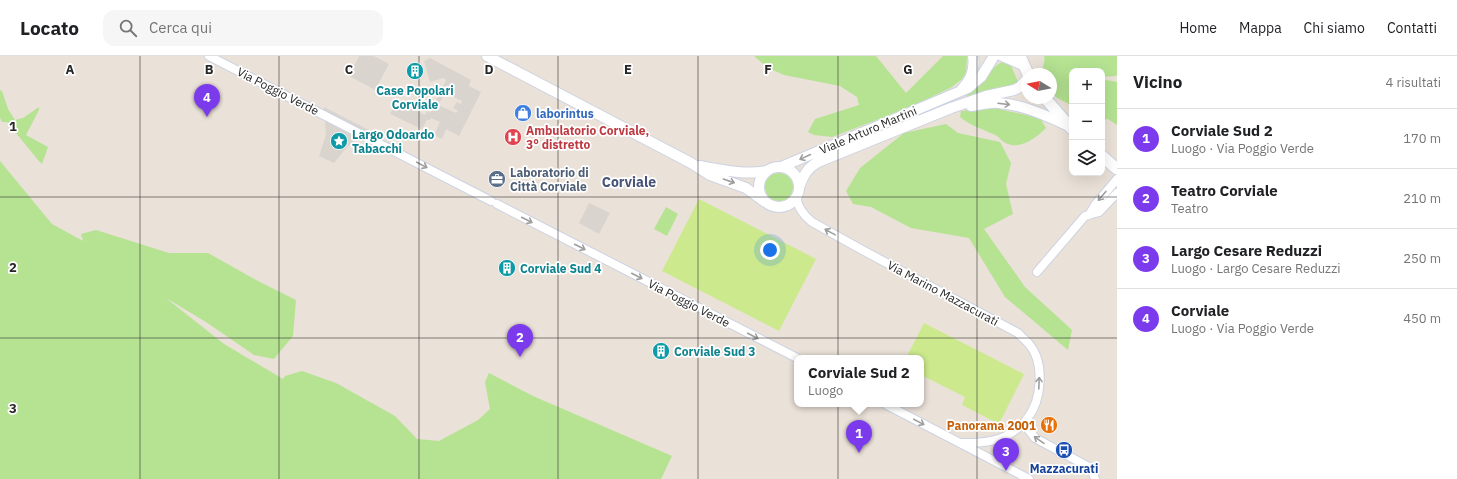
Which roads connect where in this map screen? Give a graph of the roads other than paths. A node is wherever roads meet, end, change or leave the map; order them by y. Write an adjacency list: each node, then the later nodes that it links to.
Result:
1 (210, 56): 24 (street, Via Poggio Verde, one-way to 24)
2 (487, 56): 14 (street)
3 (974, 56): 8 (street, Viale Arturo Martini)
4 (994, 56): 8 (street, Viale Arturo Martini)
5 (1002, 56): 6 (street)
6 (1024, 65)
7 (1021, 86): 10 (street, Viale Arturo Martini)
8 (955, 94): 15 (street, Viale Arturo Martini, one-way to 15)
9 (1050, 104): 11 (main road)
10 (951, 108): 12 (street, Viale Arturo Martini, one-way to 12); 19 (street, Viale Arturo Martini)
11 (1069, 126)
12 (1069, 127)
13 (1105, 159): 16 (main road)
14 (694, 164): 17 (street); 21 (street, one-way to 21)
15 (781, 167): 17 (street); 19 (street)
16 (1117, 169)
17 (767, 171): 21 (street)
18 (1117, 179): 22 (street, one-way to 22)
19 (797, 192): 21 (street); 26 (street, Via Marino Mazzacurati, one-way to 19)
20 (1117, 193): 22 (street)
21 (765, 202)
22 (1090, 215): 23 (street)
23 (1037, 272)
24 (794, 356)
25 (891, 407): 27 (street, one-way to 27)
26 (1027, 419): 27 (street); 29 (street, one-way to 26)
27 (960, 443): 28 (street)
28 (1029, 479)
29 (1095, 479)

